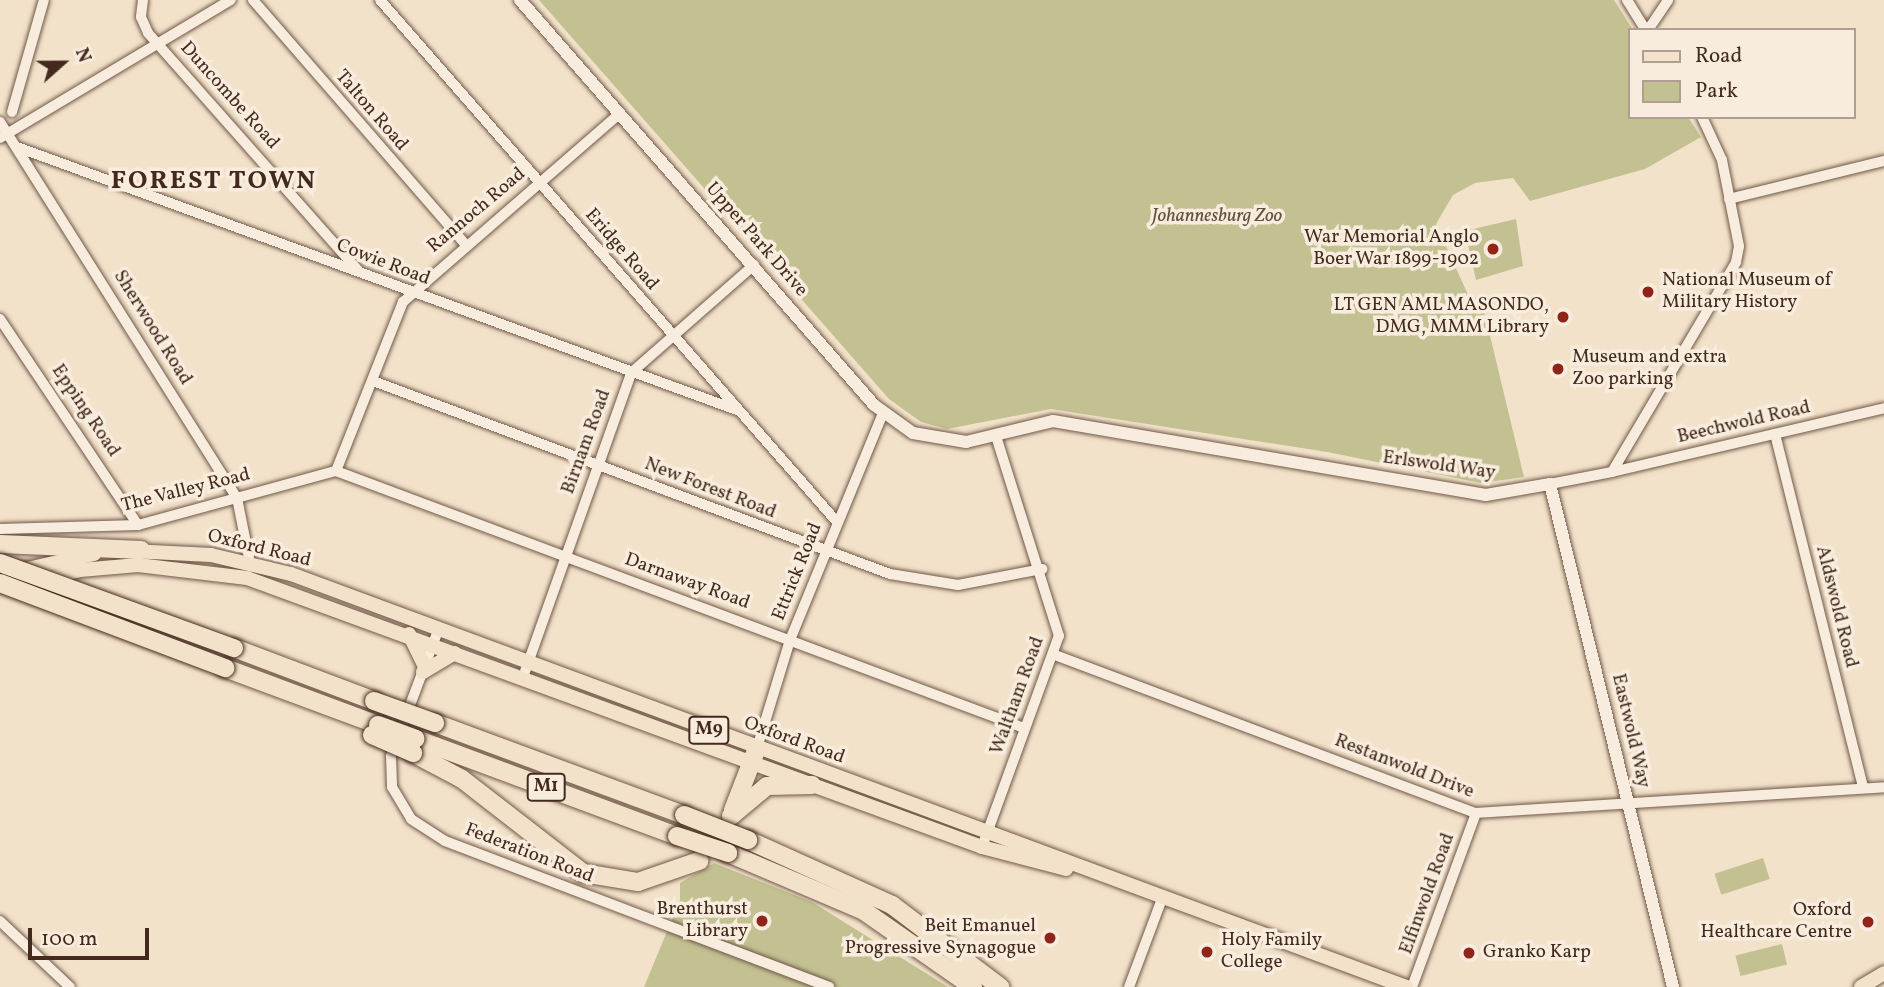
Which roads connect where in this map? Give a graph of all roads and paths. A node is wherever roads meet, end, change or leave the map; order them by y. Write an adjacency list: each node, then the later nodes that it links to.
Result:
1 (44, 0): 12 (street)
2 (144, 0): 11 (street, Duncombe Road)
3 (231, 0): 11 (street)
4 (253, 0): 21 (street, Talton Road)
5 (380, 0): 19 (street, Eridge Road)
6 (520, 0): 13 (main road, Upper Park Drive)
7 (1628, 0): 9 (street)
8 (1668, 0): 10 (street)
9 (1646, 28)
10 (1648, 28)
11 (158, 44): 16 (street); 23 (street, Duncombe Road)
12 (12, 112)
13 (619, 114): 19 (street, Rannoch Road); 22 (main road, Upper Park Drive)
14 (1703, 119): 20 (street)
15 (0, 122): 16 (street, Sherwood Road)
16 (4, 136): 17 (street, Sherwood Road)
17 (17, 147): 23 (street, Cowie Road); 38 (street, Sherwood Road)
18 (1884, 161): 20 (street)
19 (538, 181): 21 (street, Rannoch Road); 26 (street, Eridge Road)
20 (1729, 199): 36 (street)
21 (464, 243): 24 (street, Rannoch Road)
22 (754, 265): 26 (street, Birnam Road); 31 (main road, Upper Park Drive)
23 (361, 273): 24 (street, Cowie Road)
24 (411, 293): 27 (street, Cowie Road); 28 (street, Rannoch Road)
25 (0, 319): 40 (street, Epping Road)
26 (672, 333): 27 (street, Birnam Road); 30 (street, Eridge Road)
27 (631, 373): 30 (street, Cowie Road); 34 (street, Birnam Road)
28 (373, 381): 34 (street, New Forest Road); 35 (street, Rannoch Road)
29 (1884, 408): 32 (street, Beechwold Road)
30 (737, 410): 39 (street, Eridge Road)
31 (883, 413): 33 (main road, Upper Park Drive); 39 (street, Ettrick Road)
32 (1774, 434): 36 (street, Beechwold Road); 66 (street, Aldswold Road)
33 (996, 436): 37 (main road, Erlswold Way); 48 (street, Waltham Road)
34 (595, 464): 44 (street, New Forest Road); 45 (street, Birnam Road)
35 (336, 471): 38 (street, The Valley Road); 45 (street, Darnaway Road)
36 (1612, 472): 37 (street, Erlswold Way)
37 (1550, 484): 67 (main road, Eastwold Way)
38 (237, 498): 40 (street, The Valley Road); 47 (street, Sherwood Road)
39 (837, 522): 44 (street, Ettrick Road)
40 (138, 525): 41 (street, The Valley Road)
41 (0, 529)
42 (0, 544): 43 (highway)
43 (141, 550): 47 (main road, Oxford Road / M9); 49 (main road, Oxford Road / M9)
44 (826, 551): 48 (street, New Forest Road); 54 (street, Ettrick Road)
45 (566, 556): 54 (street, Darnaway Road); 58 (street, Birnam Road)
46 (0, 563): 79 (highway, M1, bridge)
47 (250, 563): 52 (main road, Oxford Road / M9)
48 (1042, 569): 57 (street, Waltham Road)
49 (0, 577)
50 (0, 583): 62 (highway, M1, bridge)
51 (0, 594): 53 (main road, Oxford Road / M9)
52 (439, 628): 55 (street, Federation Road); 58 (main road, Oxford Road / M9)
53 (408, 634): 55 (main road, Oxford Road / M9); 59 (main road)
54 (790, 640): 61 (street, Darnaway Road); 63 (street, Ettrick Road)
55 (433, 645): 56 (main road, Oxford Road / M9); 59 (street, Federation Road)
56 (455, 653): 59 (main road); 60 (main road, Oxford Road / M9)
57 (1055, 655): 61 (street, Waltham Road); 68 (street, Restanwold Drive)
58 (528, 662): 60 (street, Birnam Road); 63 (main road, Oxford Road / M9)
59 (424, 669): 77 (street, Federation Road)
60 (523, 677): 63 (main road, Oxford Road / M9)
61 (1024, 728): 69 (street, Waltham Road)
62 (414, 746): 71 (highway); 78 (highway, M1, bridge)
63 (755, 754): 64 (main road, Oxford Road / M9); 64 (highway); 69 (main road, Oxford Road / M9)
64 (812, 785): 70 (main road, Oxford Road / M9)
65 (1884, 787): 66 (street, Restanwold Drive)
66 (1863, 788): 67 (street, Restanwold Drive)
67 (1627, 801): 68 (street, Restanwold Drive); 84 (main road, Eastwold Way)
68 (1476, 813): 83 (street, Elfinwold Road)
69 (987, 832): 70 (street, Waltham Road); 72 (main road, Oxford Road / M9)
70 (982, 847): 72 (main road, Oxford Road / M9)
71 (699, 861)
72 (1162, 899): 80 (street); 81 (main road, Oxford Road / M9); 82 (main road, Oxford Road / M9)
73 (0, 921): 76 (street)
74 (1884, 973): 85 (main road)
75 (1884, 981): 86 (main road)
76 (70, 987)
77 (829, 987)
78 (973, 987)
79 (1000, 987)
80 (1129, 987)
81 (1388, 987)
82 (1406, 987)
83 (1412, 987)
84 (1673, 987)
85 (1861, 987)
86 (1875, 987)

